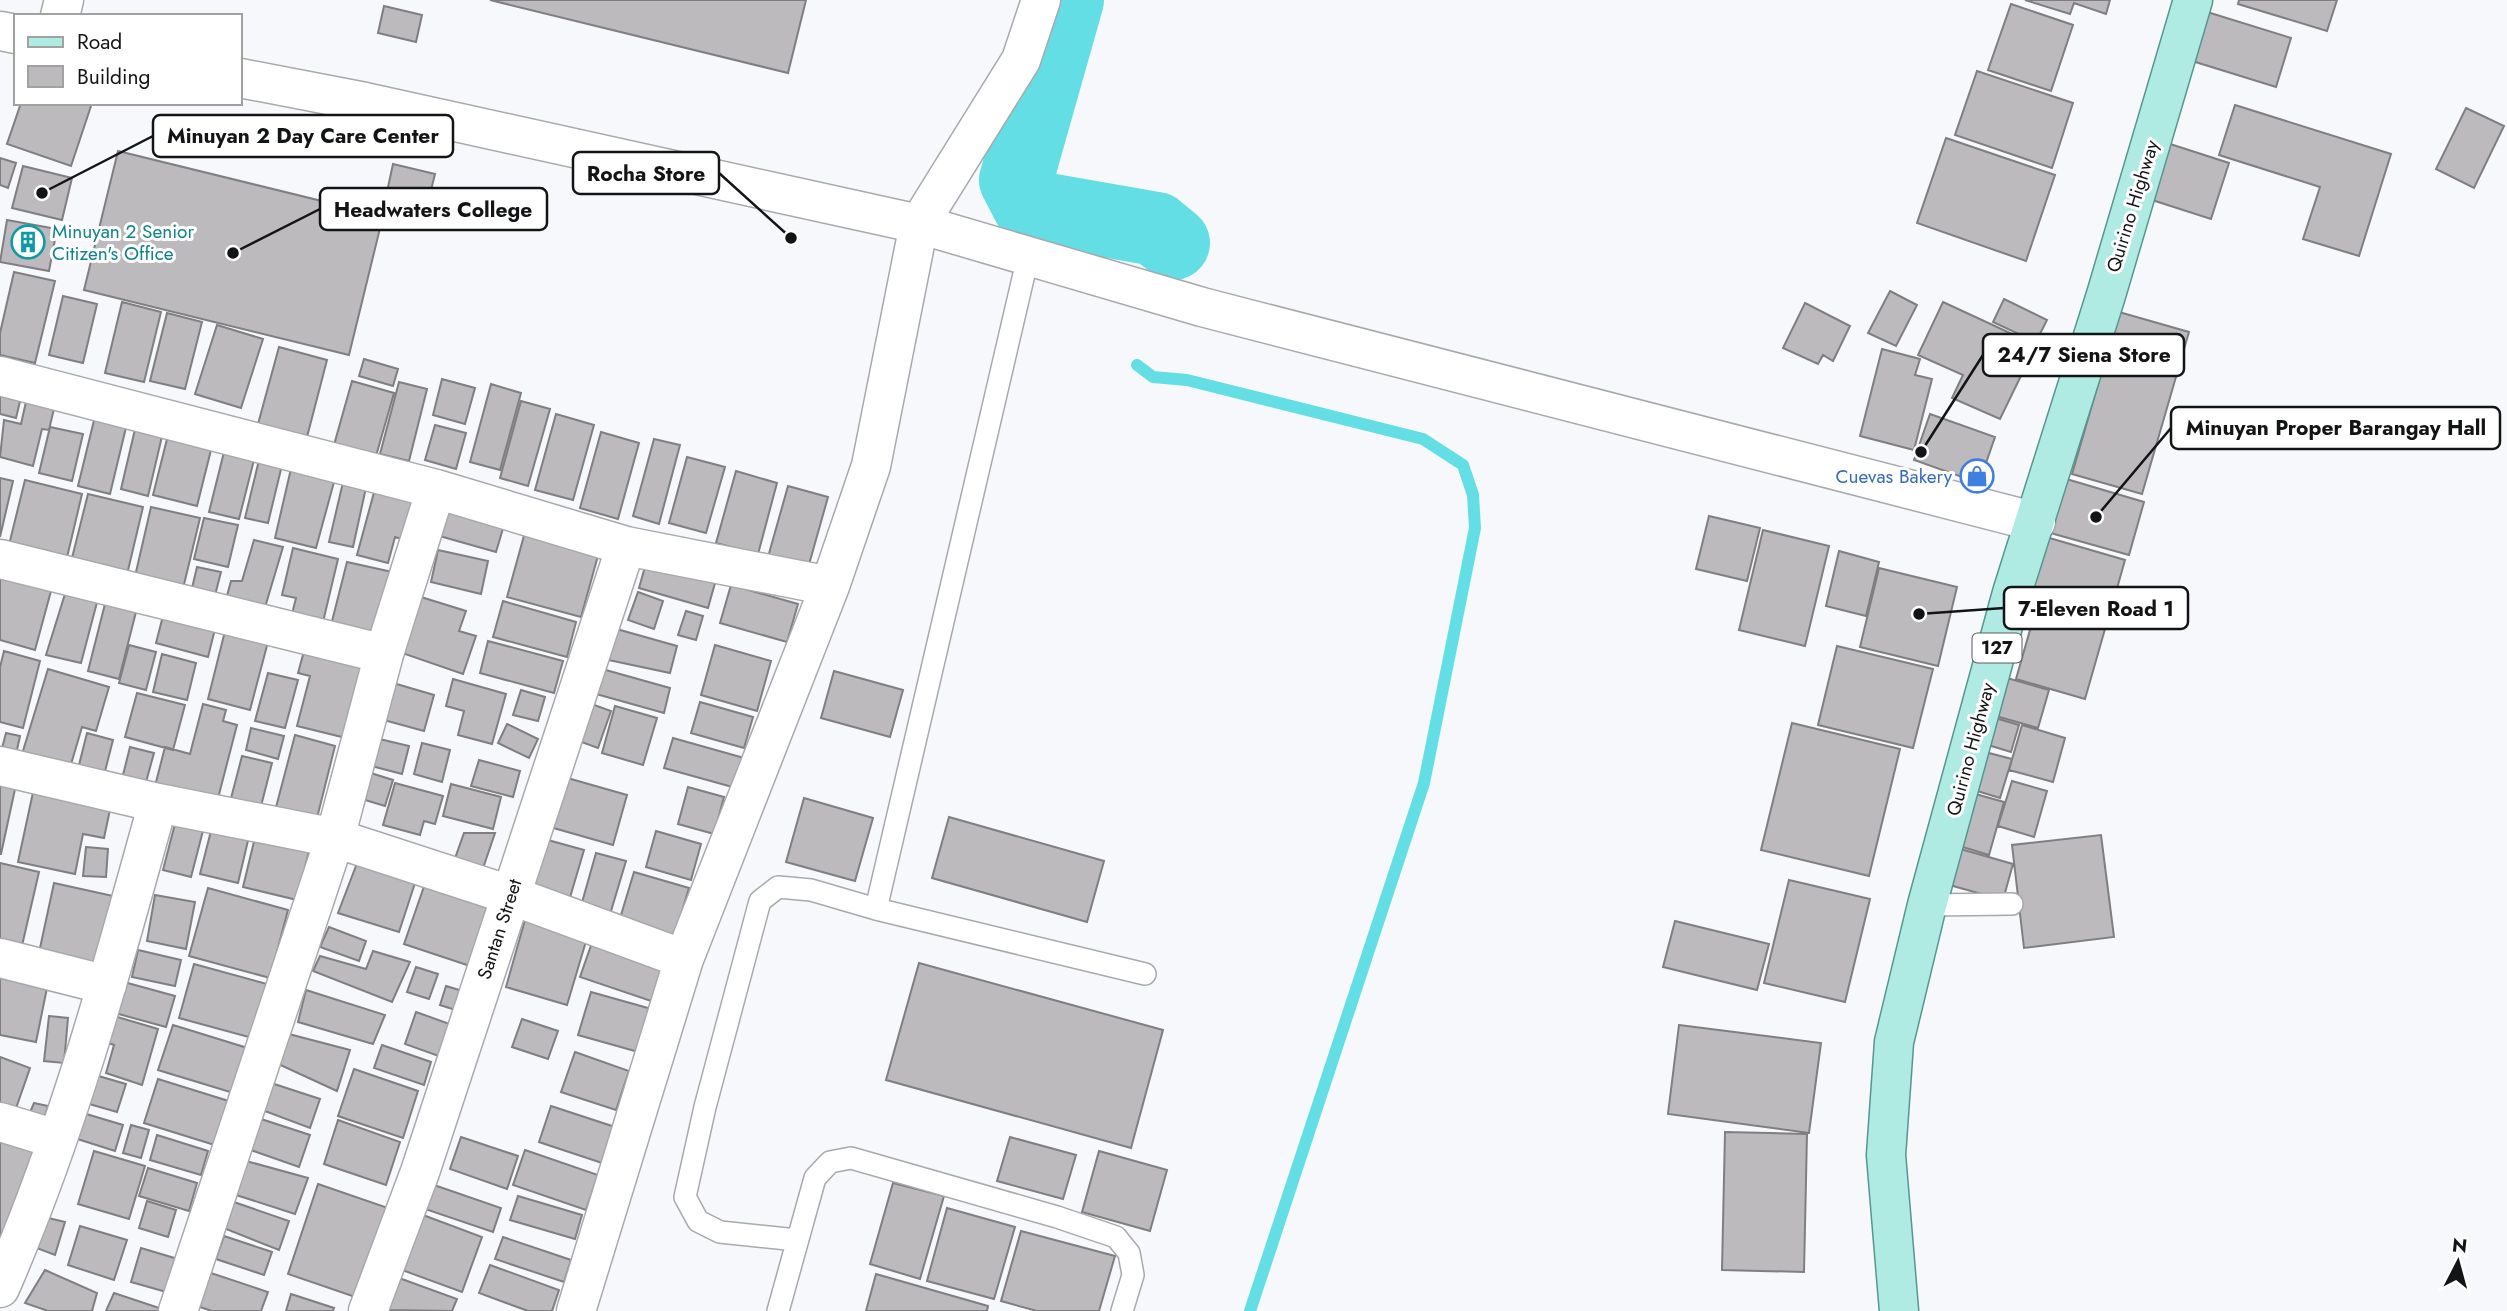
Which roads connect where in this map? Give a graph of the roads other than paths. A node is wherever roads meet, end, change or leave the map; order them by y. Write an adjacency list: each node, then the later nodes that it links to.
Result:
1 (1041, 0): 4 (street)
2 (2193, 0): 8 (main road, Quirino Highway / 127)
3 (242, 78): 4 (street)
4 (919, 225): 5 (street); 11 (street)
5 (1028, 257): 8 (street); 19 (lane)
6 (0, 376): 7 (street)
7 (436, 489): 9 (street); 12 (street)
8 (2036, 522): 18 (main road, Quirino Highway / 127)
9 (626, 546): 11 (street); 16 (street, Santan Street)
10 (0, 559): 12 (street)
11 (830, 586): 21 (street)
12 (384, 654): 15 (street)
13 (0, 766): 14 (street)
14 (158, 803): 15 (street); 23 (street)
15 (335, 838): 16 (street); 28 (street)
16 (510, 895): 21 (street); 29 (street, Santan Street)
17 (2012, 904): 18 (lane)
18 (1927, 905): 33 (main road, Quirino Highway / 127)
19 (876, 909): 22 (lane); 26 (lane)
20 (0, 958): 23 (street)
21 (684, 959): 30 (street)
22 (1145, 974)
23 (107, 985): 25 (street)
24 (0, 1122): 25 (street)
25 (56, 1139): 27 (street)
26 (797, 1240): 31 (lane); 32 (lane)
27 (0, 1288)
28 (178, 1311)
29 (368, 1311)
30 (576, 1311)
31 (778, 1311)
32 (1122, 1311)
33 (1899, 1311)

